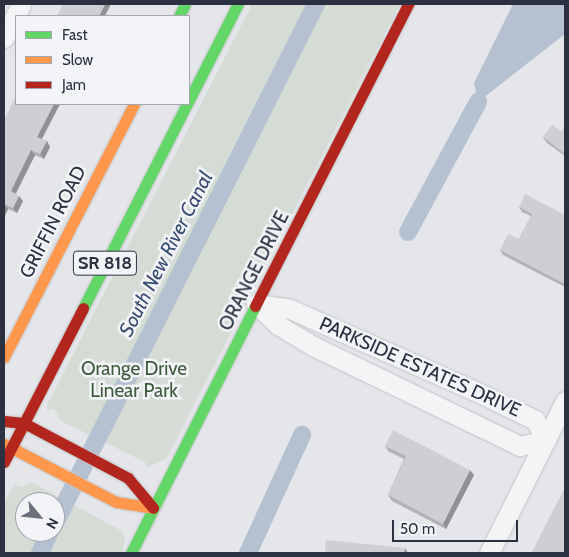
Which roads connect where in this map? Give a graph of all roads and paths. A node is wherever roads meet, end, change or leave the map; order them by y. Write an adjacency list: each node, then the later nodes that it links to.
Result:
1 (238, 4): 5 (street)
2 (408, 4): 8 (street, ORANGE DRIVE)
3 (15, 16): 4 (street)
4 (4, 38)
5 (190, 98)
6 (133, 105): 9 (street, GRIFFIN ROAD / SR 818)
7 (186, 105): 14 (street, SR 818)
8 (256, 304): 10 (street, PARKSIDE ESTATES DRIVE); 11 (street, PARKSIDE ESTATES DRIVE); 18 (street, ORANGE DRIVE)
9 (4, 357)
10 (433, 372): 11 (street); 15 (street, PARKSIDE ESTATES DRIVE)
11 (420, 397): 15 (street, PARKSIDE ESTATES DRIVE)
12 (565, 401): 15 (street)
13 (4, 421): 14 (street)
14 (24, 423): 16 (street, SR 818); 18 (street)
15 (546, 440): 20 (street)
16 (7, 446): 17 (street, SR 818); 18 (street)
17 (4, 462)
18 (153, 508): 19 (street, ORANGE DRIVE)
19 (131, 553)
20 (489, 553)

